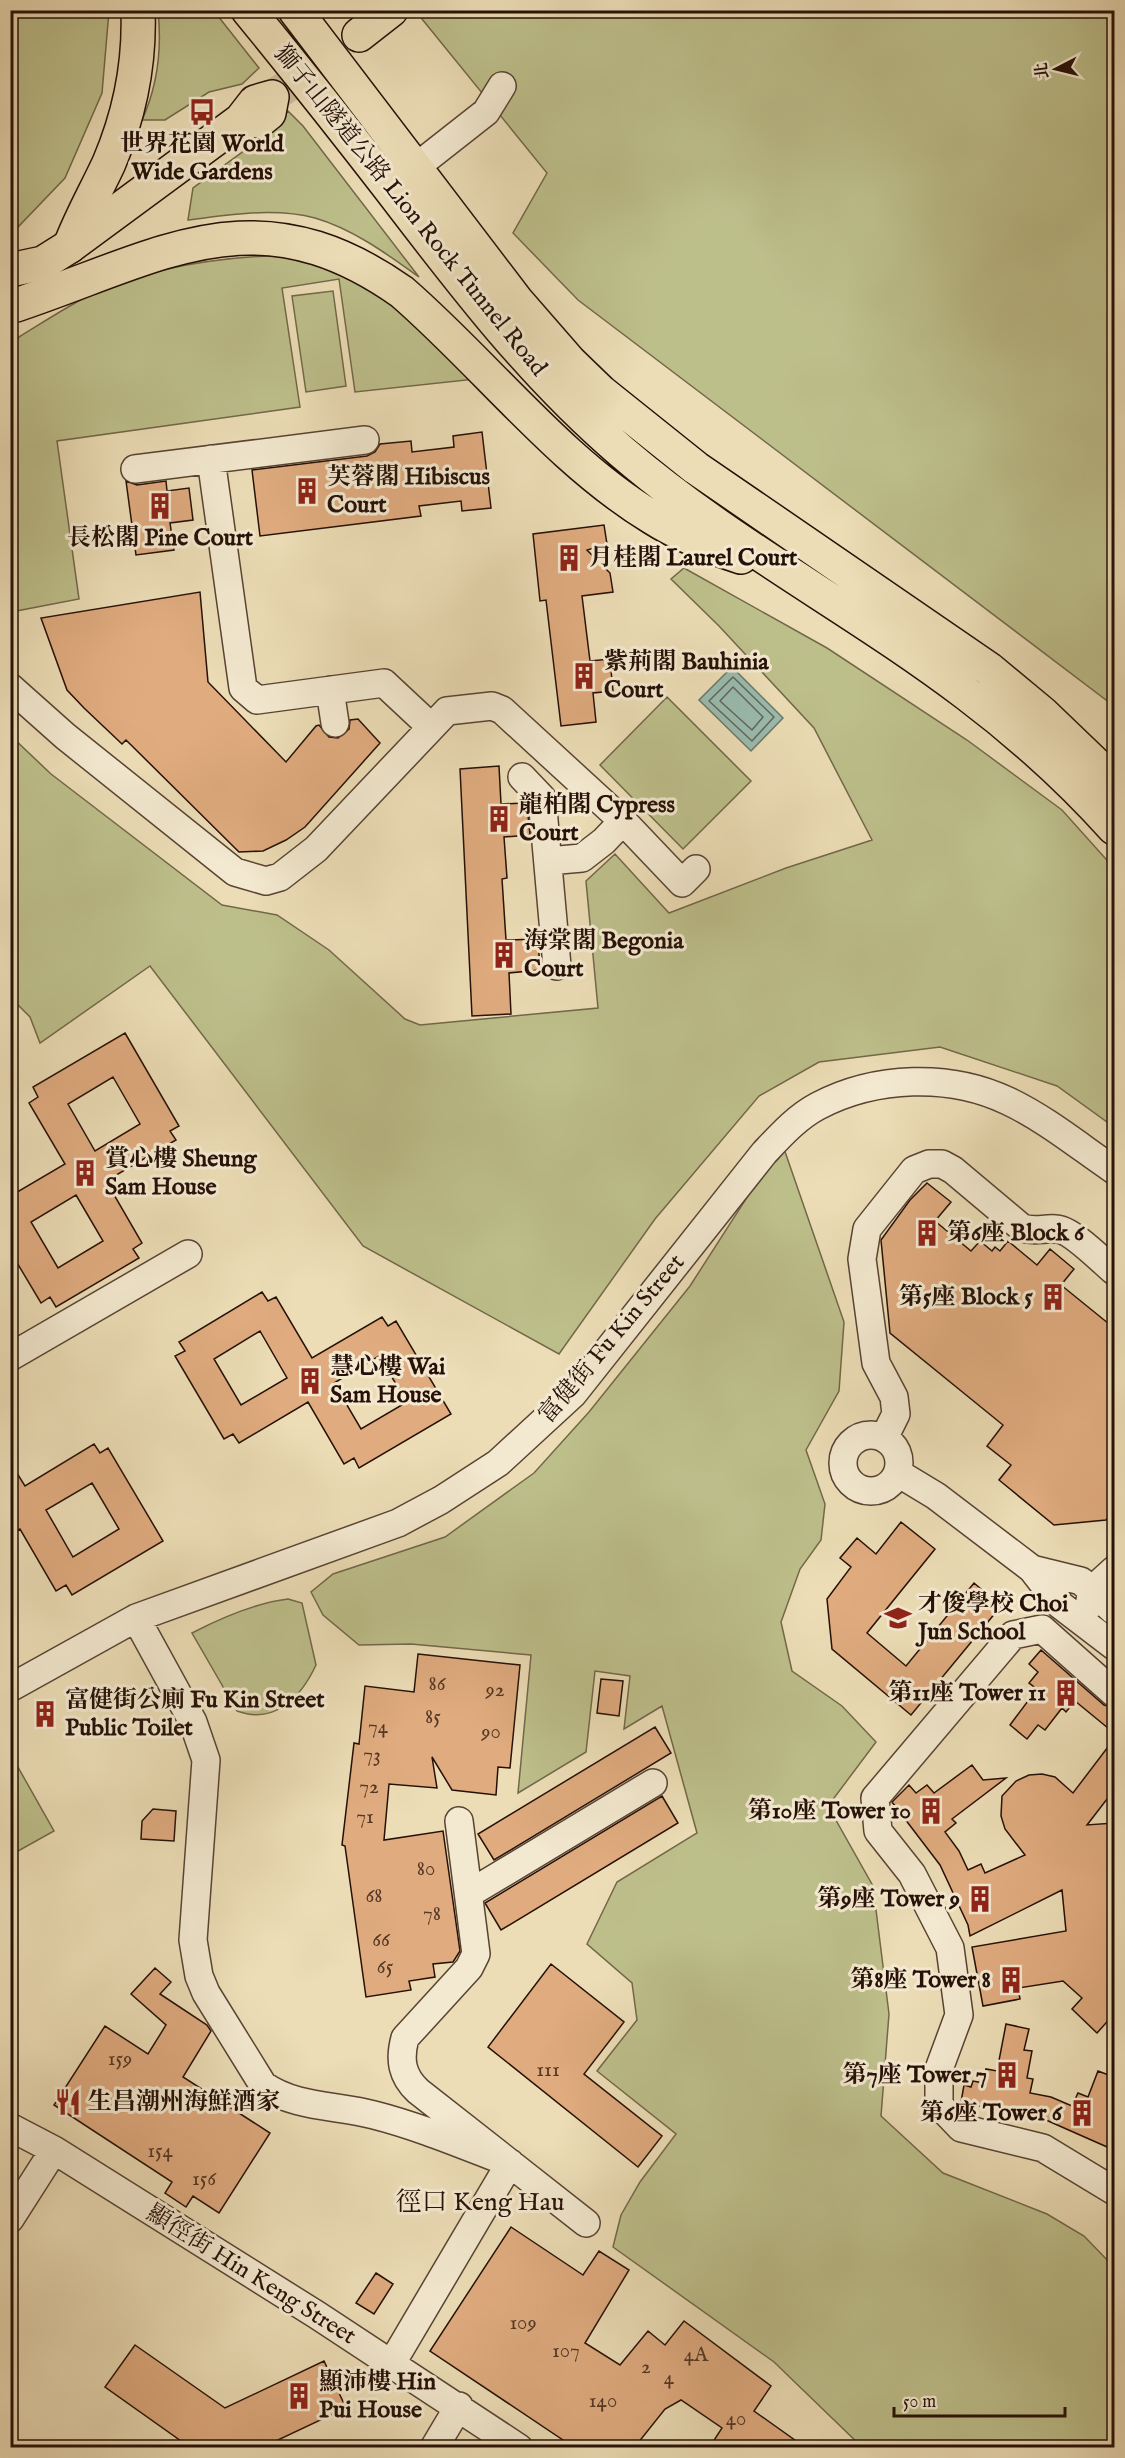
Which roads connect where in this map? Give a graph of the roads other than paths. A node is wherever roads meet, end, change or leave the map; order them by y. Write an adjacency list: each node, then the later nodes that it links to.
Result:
1 (138, 10): 9 (main road)
2 (248, 10): 15 (main road, 獅子山隧道公路 Lion Rock Tunnel Road)
3 (295, 10): 8 (main road, 獅子山隧道公路 Lion Rock Tunnel Road)
4 (391, 10): 5 (main road)
5 (359, 35)
6 (501, 86): 8 (street)
7 (242, 120): 9 (main road)
8 (416, 167): 21 (main road, 獅子山隧道公路 Lion Rock Tunnel Road)
9 (57, 254): 10 (main road); 11 (main road)
10 (10, 270)
11 (13, 307): 15 (main road)
12 (365, 440): 13 (street)
13 (211, 459): 14 (street); 17 (street)
14 (135, 469)
15 (783, 571): 23 (main road, 獅子山隧道公路 Lion Rock Tunnel Road)
16 (10, 687): 18 (street)
17 (330, 690): 18 (street); 19 (street)
18 (438, 719): 22 (street)
19 (335, 723)
20 (522, 777): 24 (street)
21 (1114, 782)
22 (622, 820): 24 (street); 25 (street)
23 (1114, 828)
24 (548, 861): 26 (street)
25 (696, 869)
26 (557, 966)
27 (1114, 1170): 36 (street, 富健街 Fu Kin Street)
28 (188, 1254): 30 (street)
29 (1114, 1271): 31 (street)
30 (10, 1357)
31 (884, 1438): 32 (street); 32 (street)
32 (898, 1473): 33 (street)
33 (1032, 1569): 35 (street); 37 (street)
34 (1114, 1570): 35 (street)
35 (1108, 1602): 37 (street)
36 (136, 1618): 38 (street, 富健街 Fu Kin Street); 45 (street)
37 (1104, 1638)
38 (10, 1688)
39 (1114, 1693): 46 (street)
40 (653, 1783): 42 (street)
41 (459, 1821): 42 (street)
42 (470, 1893): 45 (street)
43 (10, 2127): 44 (street, 顯徑街 Hin Keng Street)
44 (54, 2150): 47 (street); 49 (street, 顯徑街 Hin Keng Street)
45 (510, 2163): 48 (street); 49 (street)
46 (1114, 2191)
47 (10, 2219)
48 (586, 2223)
49 (392, 2363): 50 (street, 顯徑街 Hin Keng Street)
50 (459, 2406): 51 (street); 52 (street, 顯徑街 Hin Keng Street)
51 (434, 2448)
52 (519, 2448)

